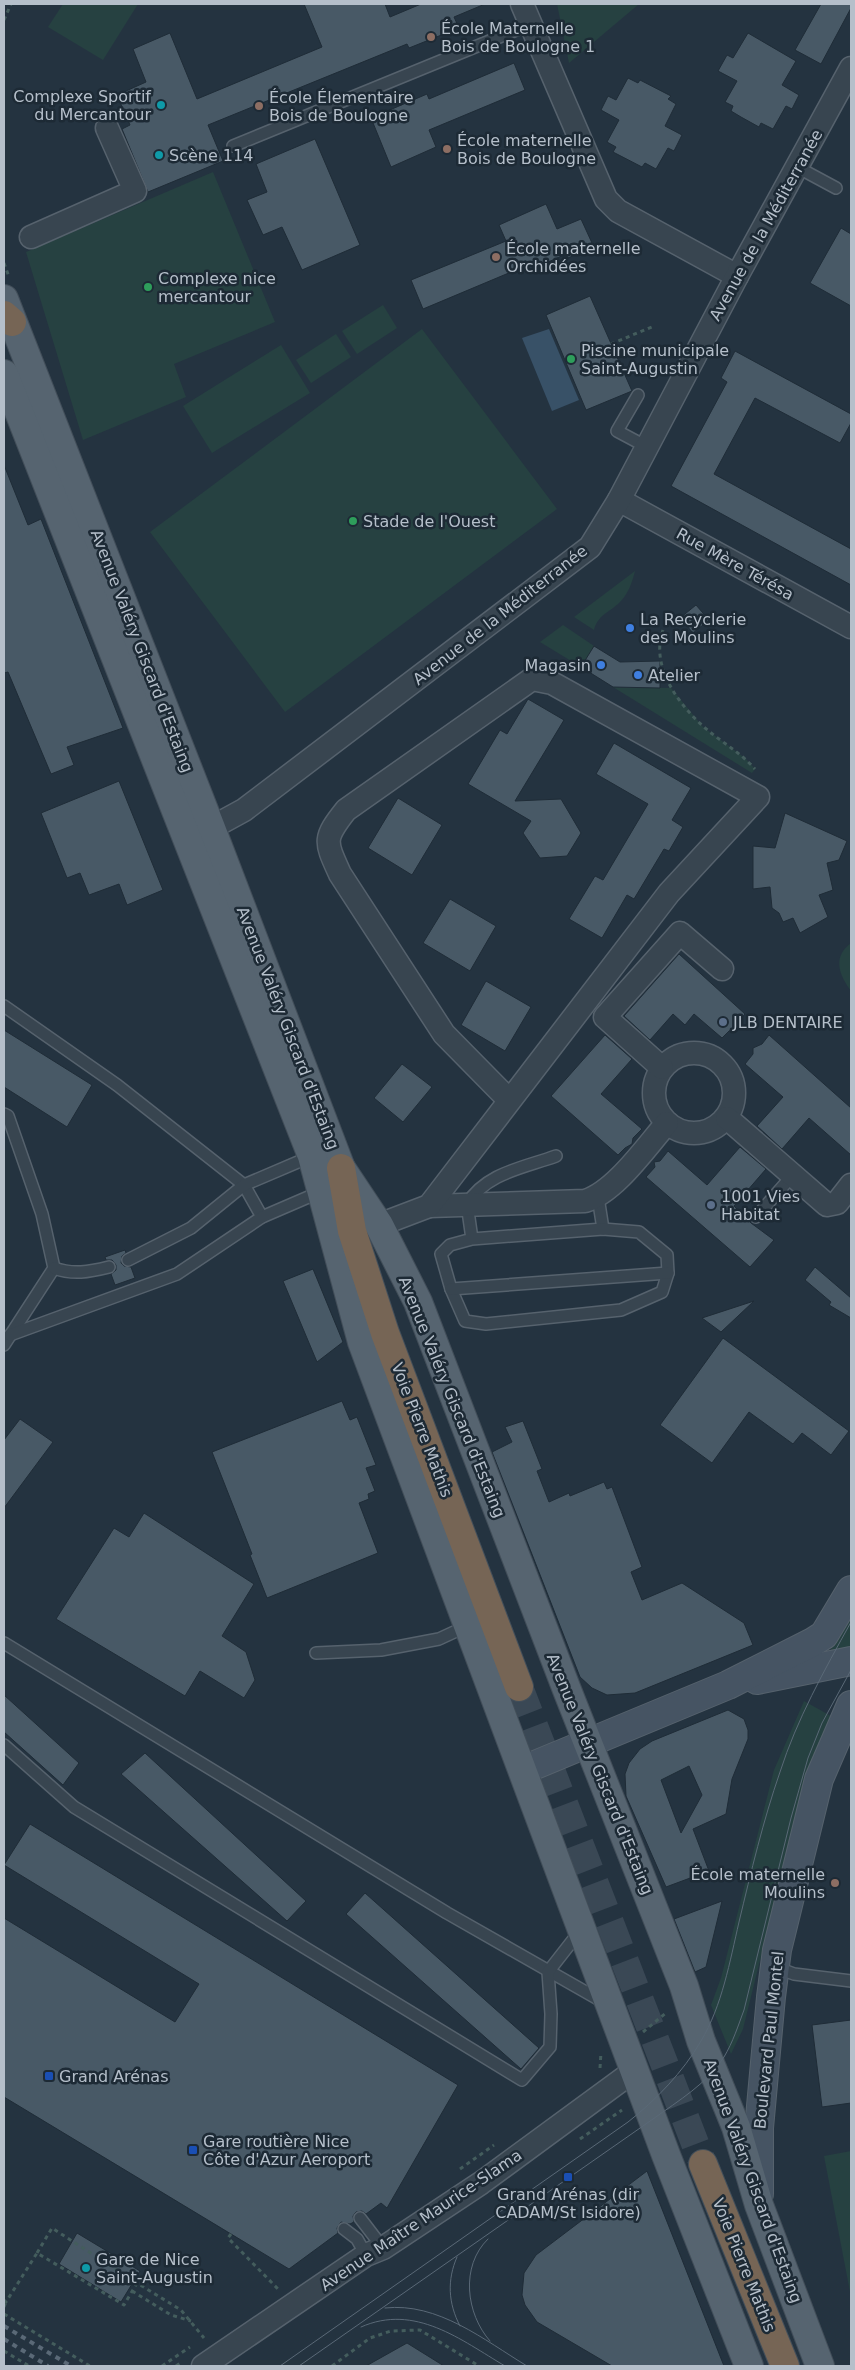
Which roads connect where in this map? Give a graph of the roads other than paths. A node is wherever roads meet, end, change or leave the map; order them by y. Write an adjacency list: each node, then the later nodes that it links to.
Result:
1 (526, 14): 4 (lane); 8 (street)
2 (851, 68): 5 (street, Avenue de la Méditerranée)
3 (107, 128): 7 (street)
4 (233, 146)
5 (797, 167): 6 (lane); 8 (street, Avenue de la Méditerranée)
6 (836, 188)
7 (31, 237)
8 (737, 276): 12 (street, Avenue de la Méditerranée)
9 (7, 312): 15 (main road, Avenue Valéry Giscard d'Estaing)
10 (7, 390): 23 (main road, Avenue Valéry Giscard d'Estaing)
11 (638, 394): 12 (lane)
12 (647, 447): 13 (street, Avenue de la Méditerranée)
13 (619, 500): 14 (street, Rue Mère Térésa); 15 (street, Avenue de la Méditerranée)
14 (851, 627)
15 (211, 828): 25 (main road, Avenue Valéry Giscard d'Estaing)
16 (722, 969): 18 (street)
17 (4, 1006): 27 (lane)
18 (662, 1068): 21 (street); 22 (street)
19 (509, 1100): 19 (street); 32 (street)
20 (4, 1114): 40 (lane)
21 (726, 1118): 22 (street); 26 (street)
22 (667, 1123): 30 (street)
23 (312, 1156): 27 (lane); 29 (main road, Avenue Valéry Giscard d'Estaing)
24 (556, 1156): 31 (lane)
25 (341, 1168): 35 (main road, Avenue Valéry Giscard d'Estaing); 50 (highway, Voie Pierre Mathis)
26 (792, 1176): 28 (street); 34 (lane)
27 (244, 1185): 33 (lane); 38 (lane)
28 (851, 1185)
29 (320, 1192): 33 (lane); 45 (main road, Avenue Valéry Giscard d'Estaing)
30 (598, 1197): 31 (street); 36 (lane)
31 (467, 1204): 32 (street); 37 (lane)
32 (429, 1206): 35 (street)
33 (262, 1217): 43 (lane)
34 (756, 1217)
35 (379, 1225): 52 (main road, Avenue Valéry Giscard d'Estaing)
36 (603, 1229): 37 (lane); 41 (lane)
37 (472, 1239): 42 (lane)
38 (128, 1260)
39 (109, 1267): 40 (lane)
40 (54, 1268): 43 (lane)
41 (668, 1273): 42 (lane); 42 (lane)
42 (451, 1290)
43 (7, 1340)
44 (851, 1590): 49 (main road)
45 (467, 1626): 47 (lane); 54 (main road, Avenue Valéry Giscard d'Estaing)
46 (4, 1644): 57 (lane)
47 (316, 1652)
48 (851, 1661): 49 (main road)
49 (728, 1685): 52 (main road)
50 (519, 1687)
51 (851, 1705): 56 (main road, Boulevard Paul Montel)
52 (589, 1744): 54 (main road); 62 (main road, Avenue Valéry Giscard d'Estaing)
53 (4, 1745): 57 (lane)
54 (523, 1770): 55 (main road, Avenue Valéry Giscard d'Estaing)
55 (583, 1928): 57 (lane); 59 (main road, Avenue Valéry Giscard d'Estaing)
56 (775, 1967): 58 (lane); 62 (main road, Boulevard Paul Montel)
57 (548, 1972): 59 (lane)
58 (851, 1981)
59 (612, 2007): 60 (main road, Avenue Valéry Giscard d'Estaing)
60 (635, 2070): 65 (street, Avenue Maître Maurice-Slama); 68 (main road, Avenue Valéry Giscard d'Estaing)
61 (703, 2164): 69 (highway, Voie Pierre Mathis)
62 (759, 2205): 70 (main road, Avenue Valéry Giscard d'Estaing)
63 (360, 2218): 65 (lane)
64 (344, 2229): 65 (lane)
65 (374, 2252): 66 (street, Avenue Maître Maurice-Slama); 67 (lane)
66 (203, 2366)
67 (220, 2366)
68 (748, 2366)
69 (785, 2366)
70 (820, 2366)

